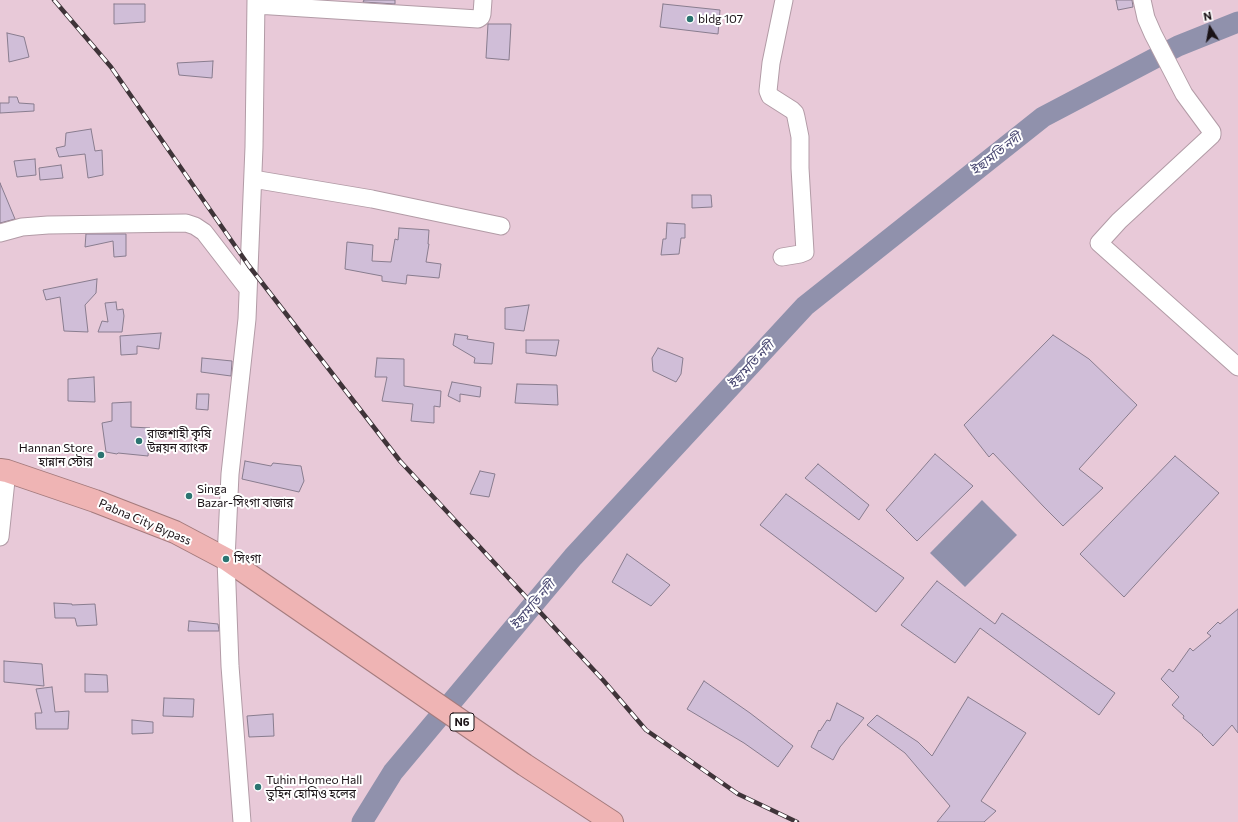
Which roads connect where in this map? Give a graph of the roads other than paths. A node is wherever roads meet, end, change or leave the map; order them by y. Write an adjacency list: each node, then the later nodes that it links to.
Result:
1 (483, 0): 4 (street)
2 (784, 0): 8 (street)
3 (1142, 0): 10 (street)
4 (256, 2): 5 (street)
5 (253, 179): 6 (street); 9 (street)
6 (501, 226)
7 (0, 233): 9 (street)
8 (782, 257)
9 (248, 288): 13 (street)
10 (1238, 366)
11 (4, 470): 12 (street); 13 (highway, Pabna City Bypass / N6)
12 (0, 537)
13 (226, 559): 14 (street); 15 (highway, Pabna City Bypass / N6)
14 (242, 822)
15 (612, 822)

